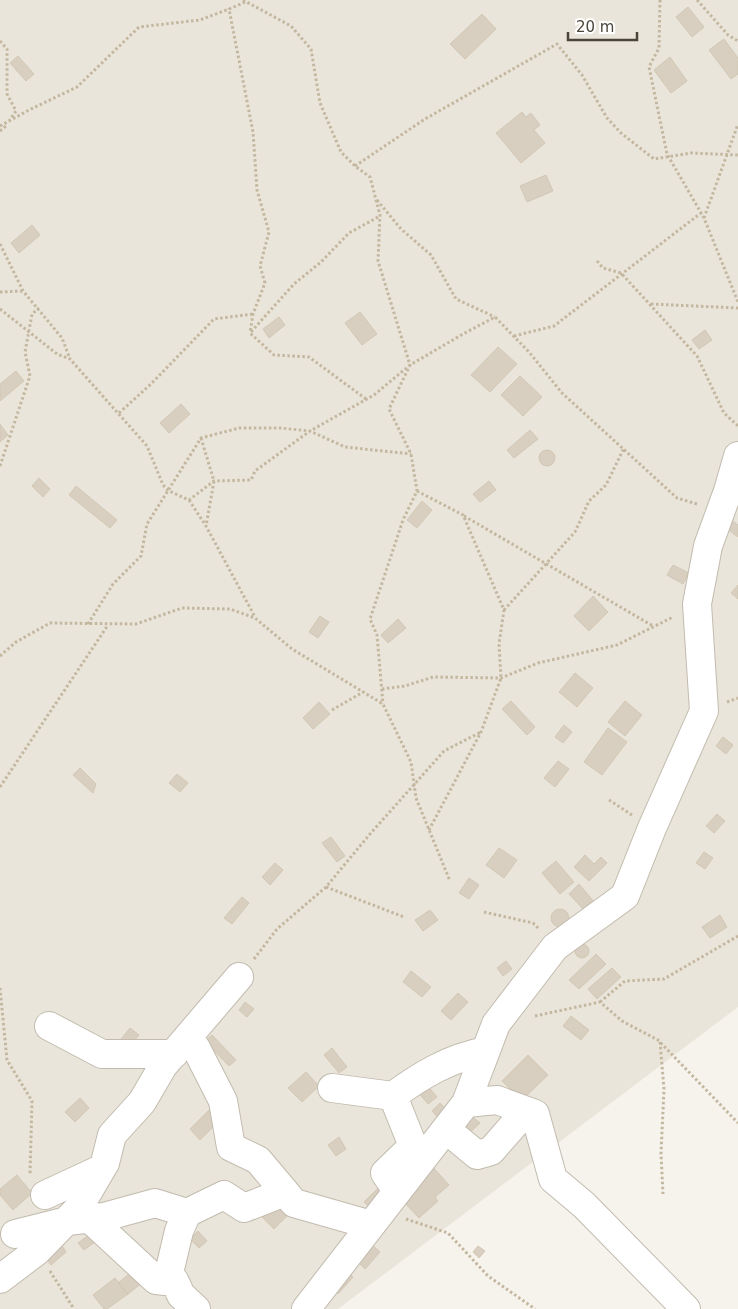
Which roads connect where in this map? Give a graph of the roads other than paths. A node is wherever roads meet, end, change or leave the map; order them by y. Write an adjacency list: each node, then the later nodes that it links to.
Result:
1 (738, 456): 5 (street)
2 (239, 977): 4 (street)
3 (49, 1026): 4 (street)
4 (178, 1049): 11 (street); 12 (street)
5 (486, 1051): 7 (street); 8 (street)
6 (332, 1088): 7 (street)
7 (393, 1096): 14 (street)
8 (466, 1103): 9 (street); 10 (street)
9 (526, 1111): 10 (street); 22 (street)
10 (447, 1130): 14 (street)
11 (101, 1169): 13 (street); 16 (street)
12 (284, 1192): 14 (street); 15 (street)
13 (45, 1195)
14 (383, 1209): 21 (street)
15 (187, 1213): 16 (street); 19 (street)
16 (78, 1220): 17 (street); 18 (street); 19 (street)
17 (15, 1234)
18 (0, 1279)
19 (175, 1282): 20 (street)
20 (196, 1309)
21 (306, 1309)
22 (686, 1309)

